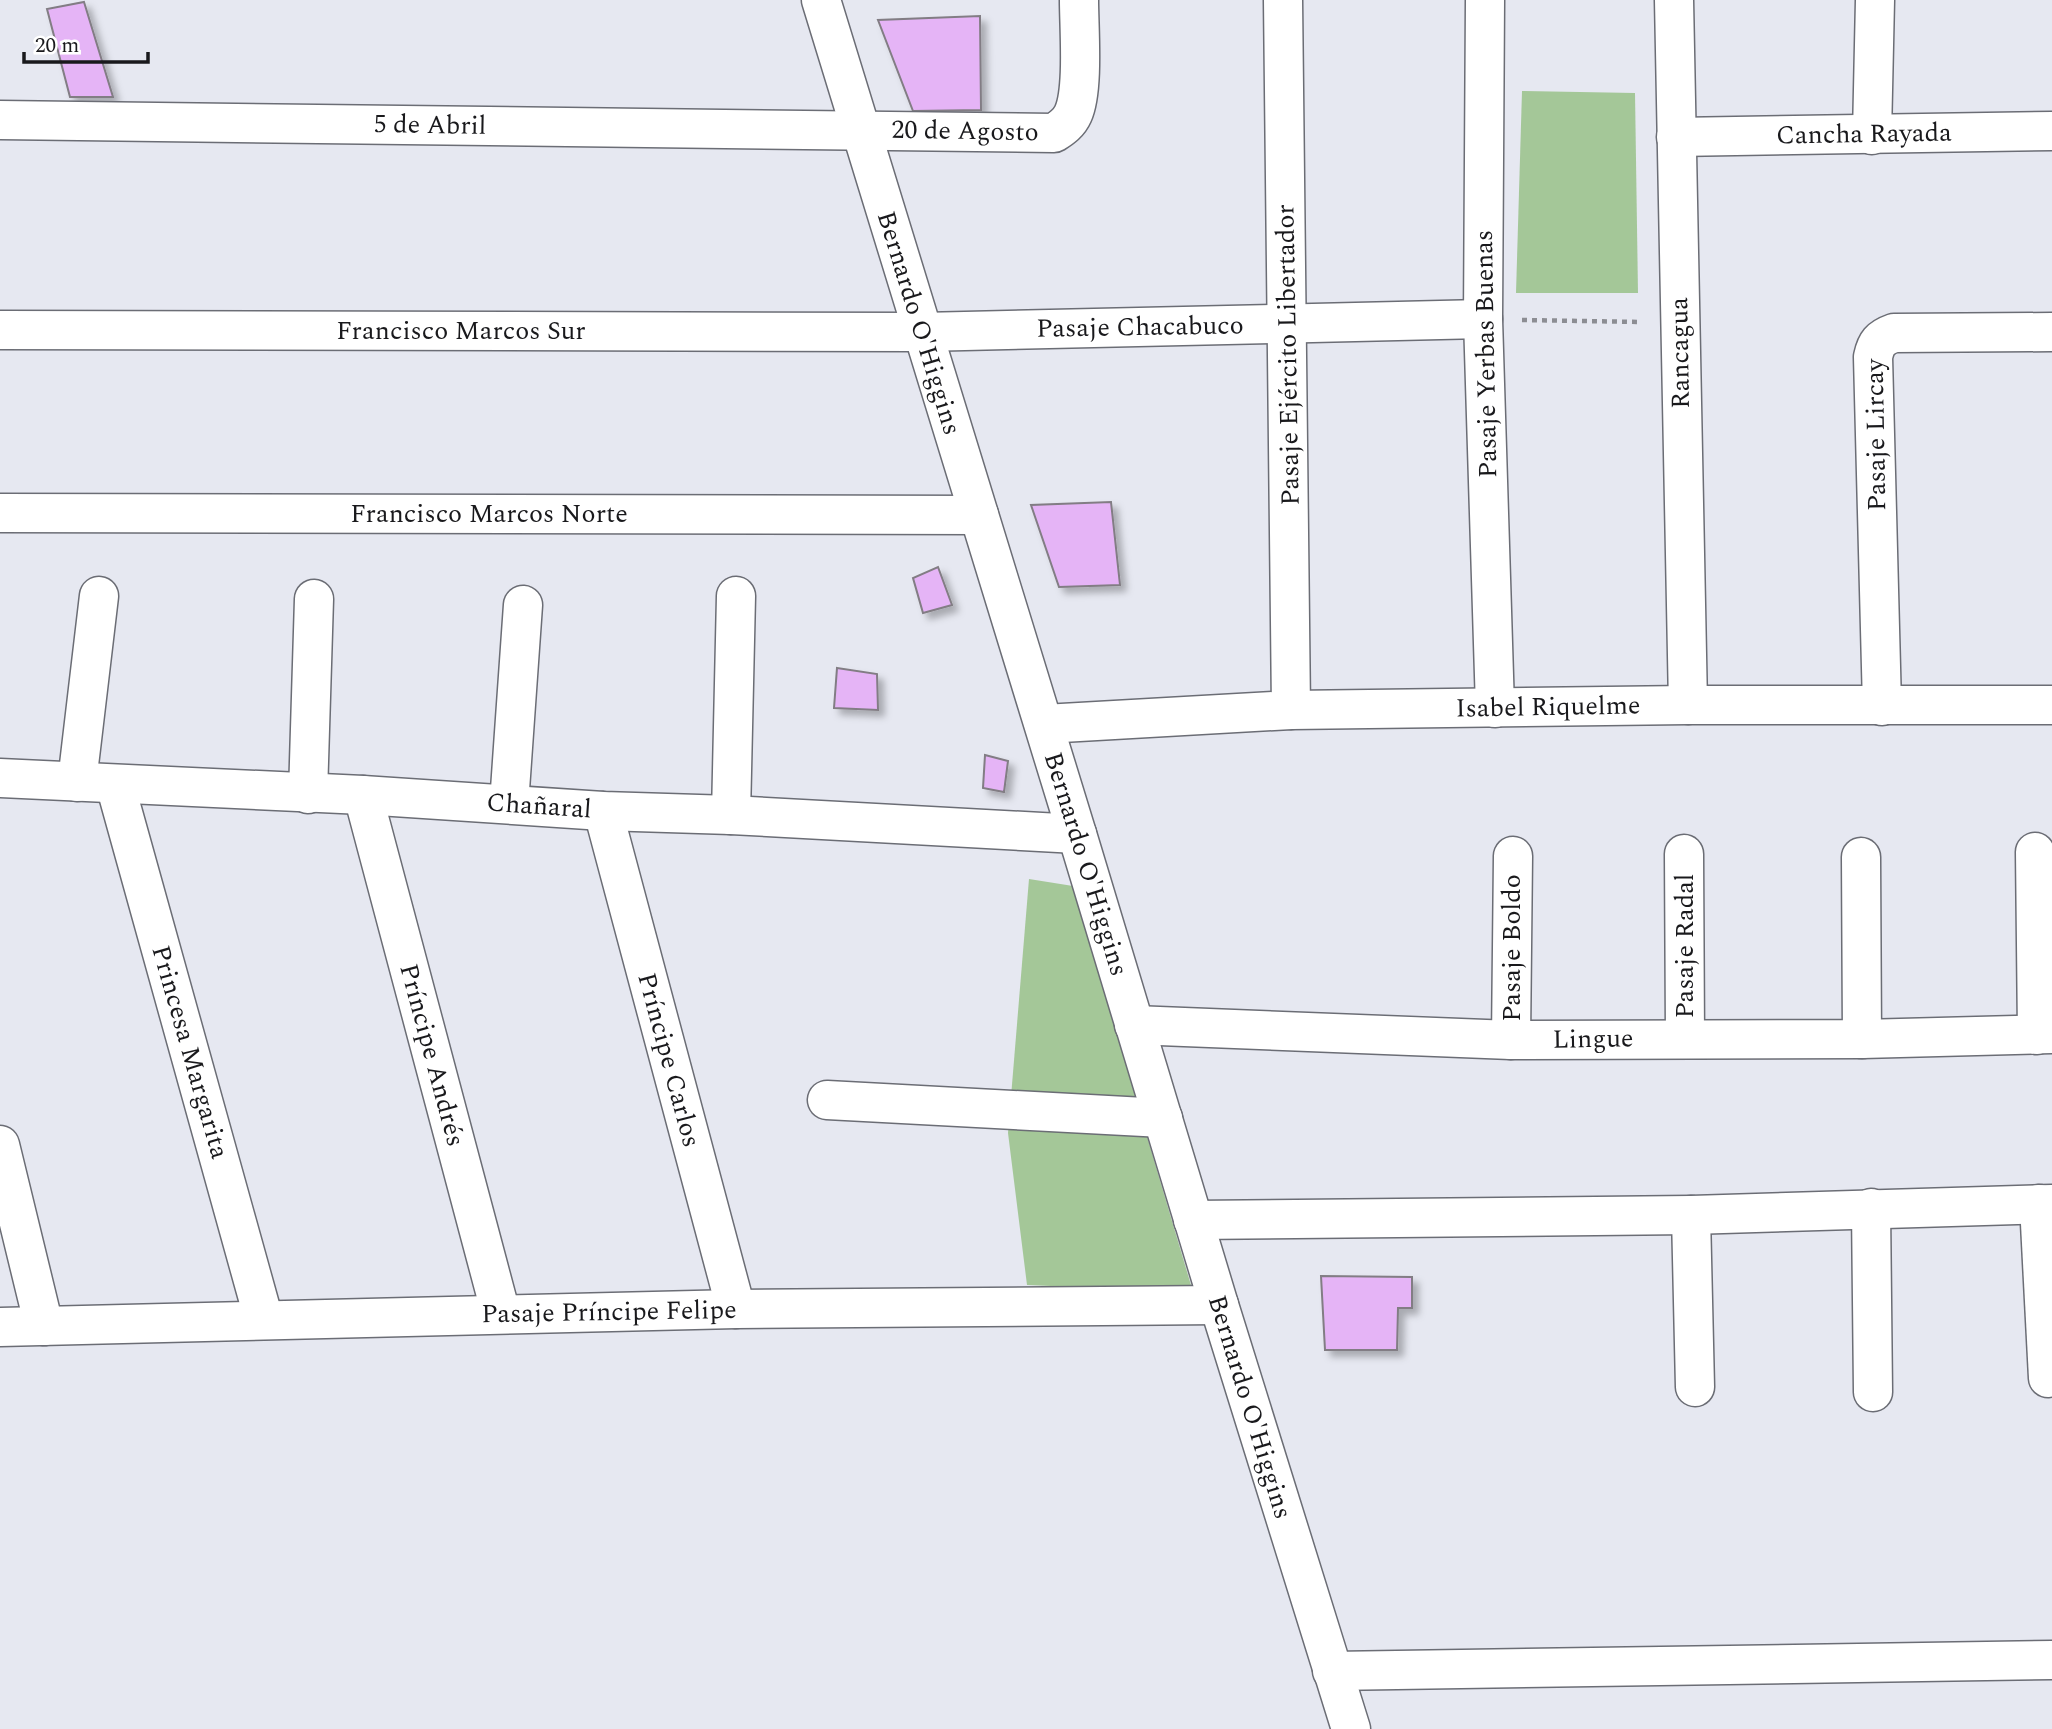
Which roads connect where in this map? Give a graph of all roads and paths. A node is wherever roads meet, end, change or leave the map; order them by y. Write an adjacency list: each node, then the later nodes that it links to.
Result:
1 (821, 0): 8 (street, Bernardo O'Higgins)
2 (1079, 0): 8 (street, 20 de Agosto)
3 (1283, 0): 13 (street, Pasaje Ejército Libertador)
4 (1485, 0): 12 (street, Pasaje Yerbas Buenas)
5 (1674, 0): 11 (street, Rancagua)
6 (1875, 0): 10 (street)
7 (0, 120): 8 (street, 5 de Abril)
8 (860, 130): 16 (street, Bernardo O'Higgins)
9 (2052, 131): 10 (street, Cancha Rayada)
10 (1872, 135): 11 (street, Cancha Rayada)
11 (1676, 136): 14 (street, Rancagua)
12 (1483, 319): 13 (street, Pasaje Chacabuco); 14 (path); 27 (street, Pasaje Yerbas Buenas)
13 (1288, 323): 16 (street, Pasaje Chacabuco); 28 (street, Pasaje Ejército Libertador)
14 (1679, 323): 24 (street, Rancagua)
15 (0, 330): 16 (street, Francisco Marcos Sur)
16 (922, 332): 19 (street, Bernardo O'Higgins)
17 (2052, 332): 26 (street, Pasaje Lircay)
18 (0, 513): 19 (street, Francisco Marcos Norte)
19 (979, 515): 29 (street, Bernardo O'Higgins)
20 (99, 596): 31 (street)
21 (736, 597): 37 (street)
22 (314, 599): 33 (street)
23 (523, 605): 35 (street)
24 (1688, 705): 26 (street, Isabel Riquelme); 27 (street, Isabel Riquelme)
25 (2052, 705): 26 (street, Isabel Riquelme)
26 (1882, 706)
27 (1495, 708): 28 (street, Isabel Riquelme)
28 (1291, 710): 29 (street, Isabel Riquelme)
29 (1044, 724): 38 (street, Bernardo O'Higgins)
30 (0, 778): 31 (street, Chañaral)
31 (77, 782): 32 (street, Chañaral)
32 (115, 784): 33 (street, Chañaral); 58 (street, Princesa Margarita)
33 (308, 794): 34 (street, Chañaral)
34 (363, 795): 35 (street, Chañaral); 57 (street, Príncipe Andrés)
35 (509, 804): 36 (street, Chañaral)
36 (603, 811): 37 (street, Chañaral); 56 (street, Príncipe Carlos)
37 (731, 815): 38 (street, Chañaral)
38 (1077, 834): 43 (street, Bernardo O'Higgins)
39 (2035, 852): 44 (street)
40 (1684, 854): 45 (street, Pasaje Radal)
41 (1513, 856): 47 (street, Pasaje Boldo)
42 (1861, 858): 46 (street)
43 (1134, 1025): 47 (street, Lingue); 49 (street, Bernardo O'Higgins)
44 (2045, 1035): 46 (street, Lingue)
45 (1685, 1038): 46 (street, Lingue); 47 (street, Lingue)
46 (1862, 1039)
47 (1511, 1040)
48 (827, 1100): 49 (street)
49 (1163, 1118): 54 (street, Bernardo O'Higgins)
50 (0, 1145): 59 (street)
51 (2045, 1204): 52 (street); 61 (street)
52 (1871, 1208): 53 (street); 63 (street)
53 (1691, 1215): 54 (street); 62 (street)
54 (1193, 1220): 55 (street, Bernardo O'Higgins)
55 (1219, 1305): 56 (street, Pasaje Príncipe Felipe); 65 (street, Bernardo O'Higgins)
56 (736, 1309): 57 (street, Pasaje Príncipe Felipe)
57 (501, 1314): 58 (street, Pasaje Príncipe Felipe)
58 (264, 1320): 59 (street, Pasaje Príncipe Felipe)
59 (44, 1326): 60 (street, Pasaje Príncipe Felipe)
60 (0, 1327)
61 (2048, 1378)
62 (1695, 1387)
63 (1873, 1392)
64 (2052, 1660): 65 (street)
65 (1332, 1671): 66 (street, Bernardo O'Higgins)
66 (1351, 1729)

